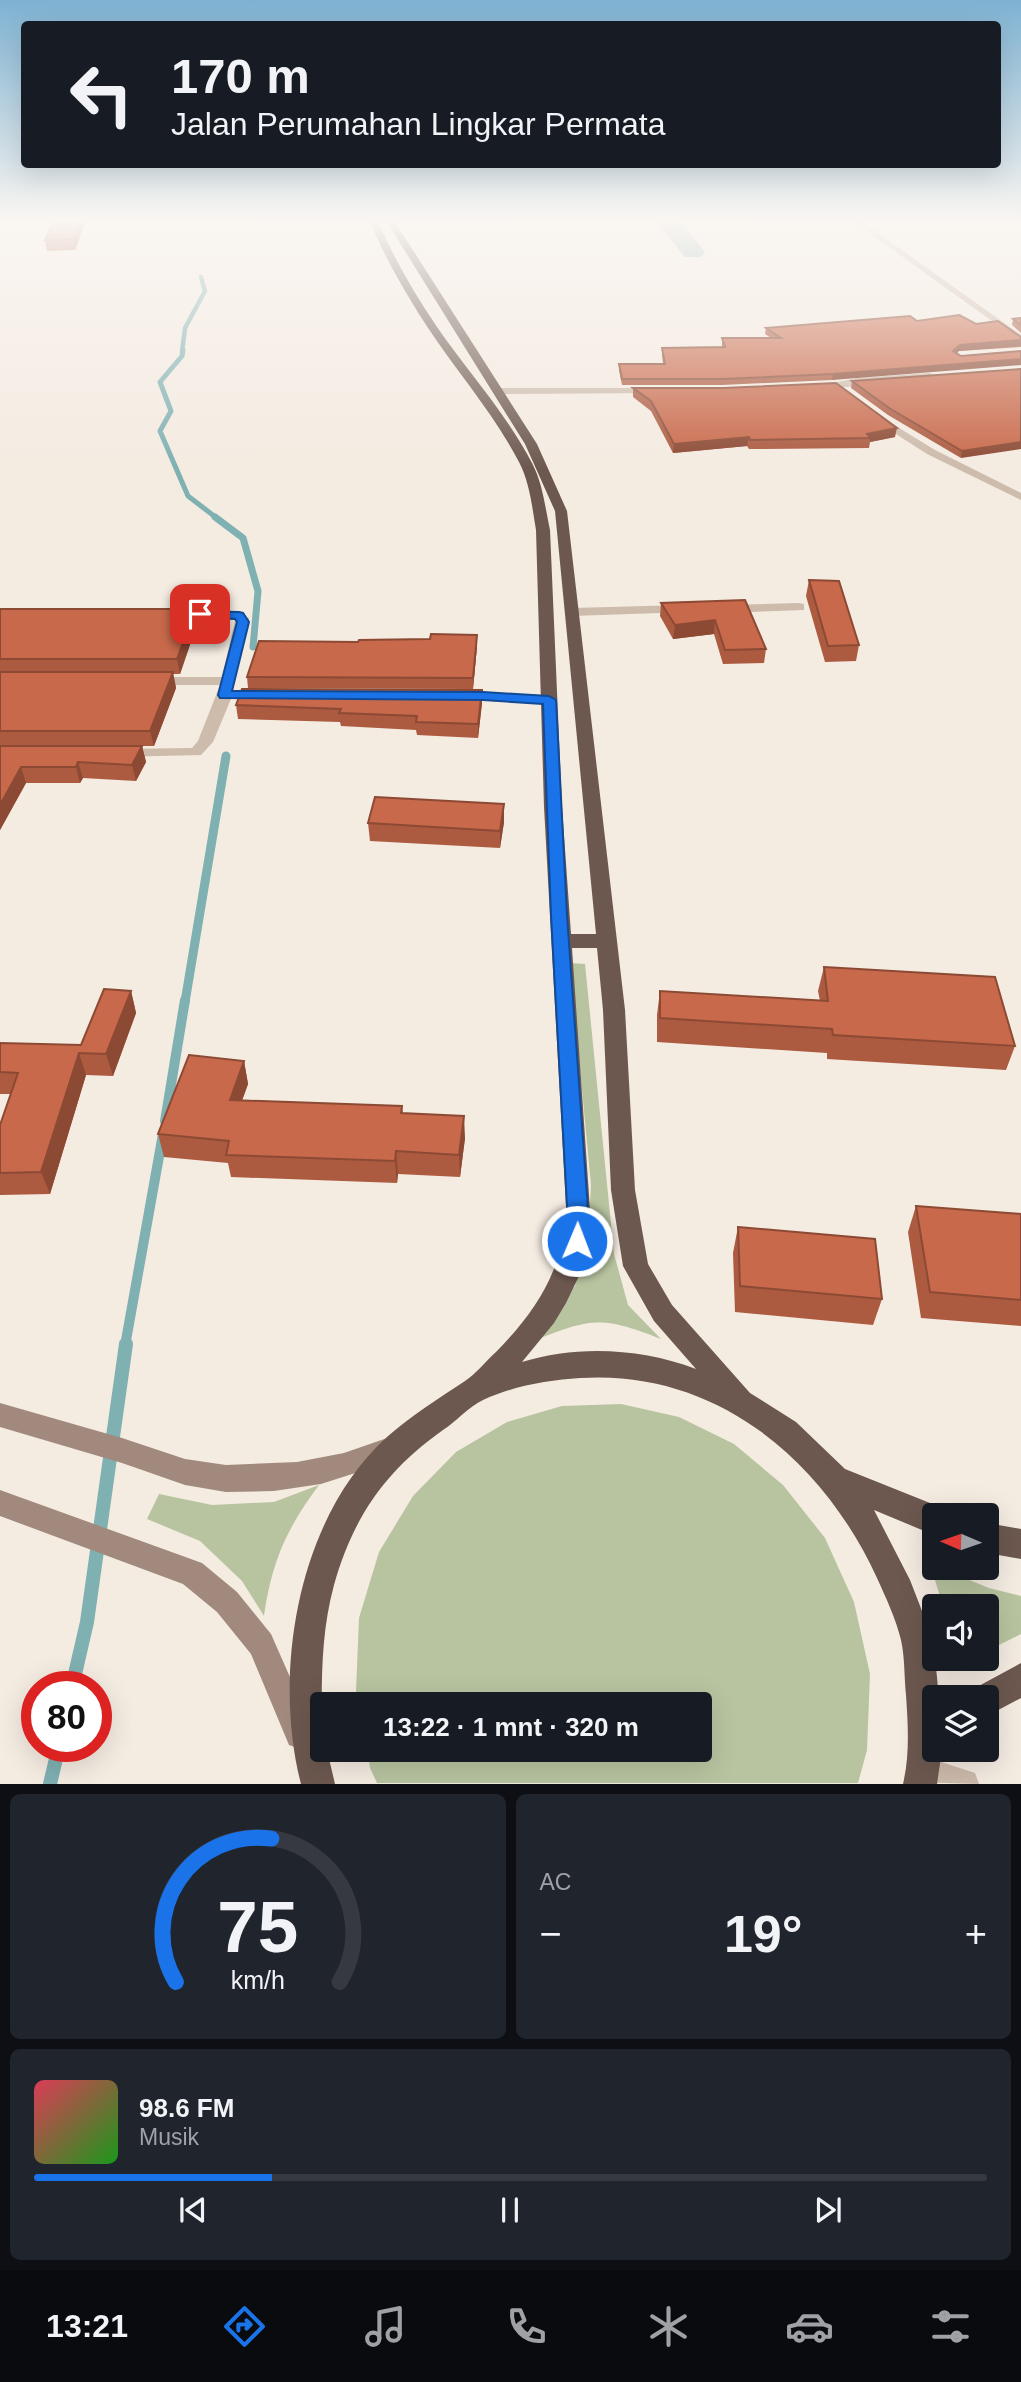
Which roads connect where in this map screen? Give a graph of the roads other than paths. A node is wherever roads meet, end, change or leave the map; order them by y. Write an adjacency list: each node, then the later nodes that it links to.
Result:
1 (418, 302): 15 (highway)
2 (442, 302): 8 (highway)
3 (970, 302): 4 (street)
4 (1021, 339)
5 (938, 376): 6 (street)
6 (837, 386): 7 (street); 10 (street)
7 (802, 388)
8 (498, 391): 9 (street); 16 (highway)
9 (673, 391)
10 (850, 397)
11 (867, 410): 13 (street)
12 (1021, 485): 13 (street)
13 (1006, 488): 14 (street)
14 (1021, 497)
15 (541, 511): 16 (highway); 24 (highway)
16 (561, 511): 18 (highway)
17 (799, 607): 18 (street)
18 (572, 612): 27 (highway)
19 (159, 615): 21 (street)
20 (132, 681): 21 (street)
21 (227, 688): 22 (street); 25 (street)
22 (276, 694)
23 (443, 696): 24 (street)
24 (549, 700): 26 (highway)
25 (106, 754)
26 (561, 941): 27 (highway); 28 (highway)
27 (604, 941): 29 (highway)
28 (478, 1388): 29 (highway); 31 (highway)
29 (739, 1399): 32 (highway)
30 (0, 1415): 31 (main road)
31 (397, 1447): 40 (highway)
32 (838, 1481): 34 (highway); 38 (highway)
33 (0, 1503): 40 (main road)
34 (922, 1515)
35 (999, 1540): 36 (highway)
36 (1021, 1544)
37 (1021, 1679): 39 (highway)
38 (923, 1685)
39 (999, 1693)
40 (314, 1771)
41 (921, 1777): 42 (street)
42 (964, 1783)

